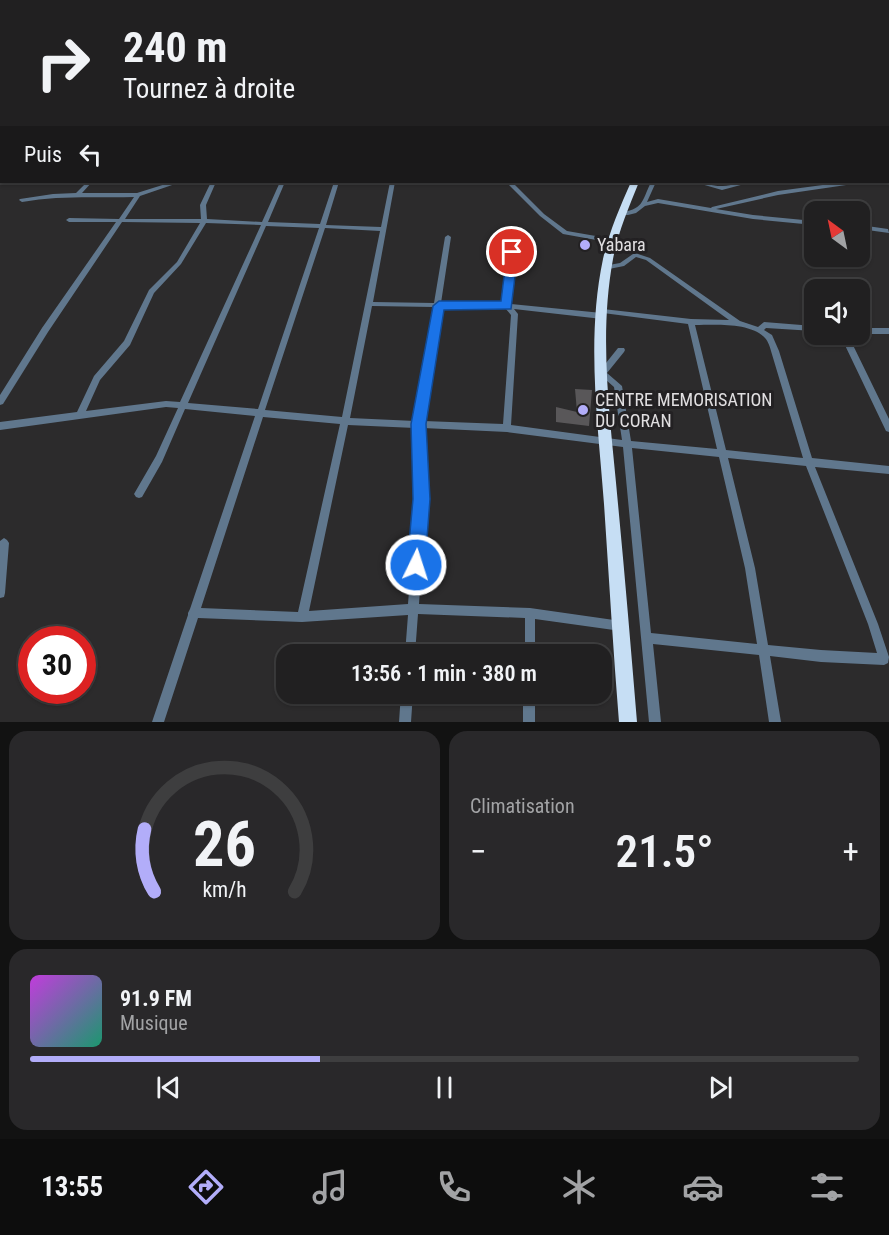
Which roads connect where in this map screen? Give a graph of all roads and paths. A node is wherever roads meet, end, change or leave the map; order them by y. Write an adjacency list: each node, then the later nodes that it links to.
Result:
1 (88, 183): 13 (street)
2 (173, 183): 14 (street)
3 (214, 183): 21 (street)
4 (283, 183): 23 (street)
5 (337, 183): 24 (street)
6 (393, 183): 26 (street)
7 (510, 183): 30 (street)
8 (635, 183): 18 (highway)
9 (653, 183): 15 (street)
10 (701, 183): 11 (street)
11 (744, 183)
12 (846, 183): 17 (street)
13 (79, 193): 14 (street); 16 (street)
14 (138, 195): 20 (street)
15 (649, 199): 17 (street); 18 (street)
16 (22, 200)
17 (712, 208): 22 (street)
18 (621, 214): 30 (highway)
19 (69, 220): 20 (street)
20 (122, 220): 21 (street); 45 (street)
21 (204, 221): 23 (street); 48 (street)
22 (804, 222)
23 (264, 223): 24 (street); 46 (street)
24 (323, 227): 26 (street); 47 (street)
25 (870, 228): 27 (street)
26 (383, 229): 32 (street)
27 (888, 231)
28 (513, 233): 34 (street)
29 (448, 237): 33 (street)
30 (613, 241): 31 (highway)
31 (609, 267): 35 (highway); 37 (street)
32 (370, 304): 33 (street); 49 (street)
33 (439, 306): 34 (street); 50 (street)
34 (507, 306): 35 (street); 52 (street)
35 (603, 313): 36 (street); 44 (highway)
36 (692, 322): 37 (street); 56 (street)
37 (738, 323): 38 (street)
38 (762, 327): 39 (street); 57 (street)
39 (804, 328)
40 (870, 331): 41 (street)
41 (889, 331)
42 (849, 345): 53 (street)
43 (621, 350): 44 (street)
44 (602, 373): 54 (highway); 55 (street)
45 (0, 402)
46 (182, 405): 47 (street); 48 (street); 59 (street)
47 (259, 414): 49 (street); 63 (street)
48 (80, 415): 51 (street)
49 (343, 421): 50 (street); 65 (street)
50 (419, 424): 52 (street); 62 (street)
51 (0, 426)
52 (507, 428): 54 (street)
53 (889, 428)
54 (606, 442): 55 (street); 66 (highway)
55 (627, 444): 56 (street); 67 (street)
56 (721, 454): 57 (street); 70 (street)
57 (809, 462): 58 (street); 70 (street)
58 (889, 470)
59 (139, 494)
60 (4, 543): 61 (street)
61 (0, 593)
62 (413, 609): 64 (street); 65 (street); 68 (street)
63 (193, 613): 65 (street); 73 (street)
64 (530, 613): 66 (street); 69 (street)
65 (302, 617)
66 (621, 626): 76 (highway)
67 (647, 638): 70 (street); 77 (street)
68 (411, 644)
69 (530, 644)
70 (764, 650): 78 (street)
71 (406, 704): 74 (street)
72 (529, 704): 75 (street)
73 (158, 722)
74 (405, 722)
75 (529, 722)
76 (628, 722)
77 (655, 722)
78 (775, 722)

